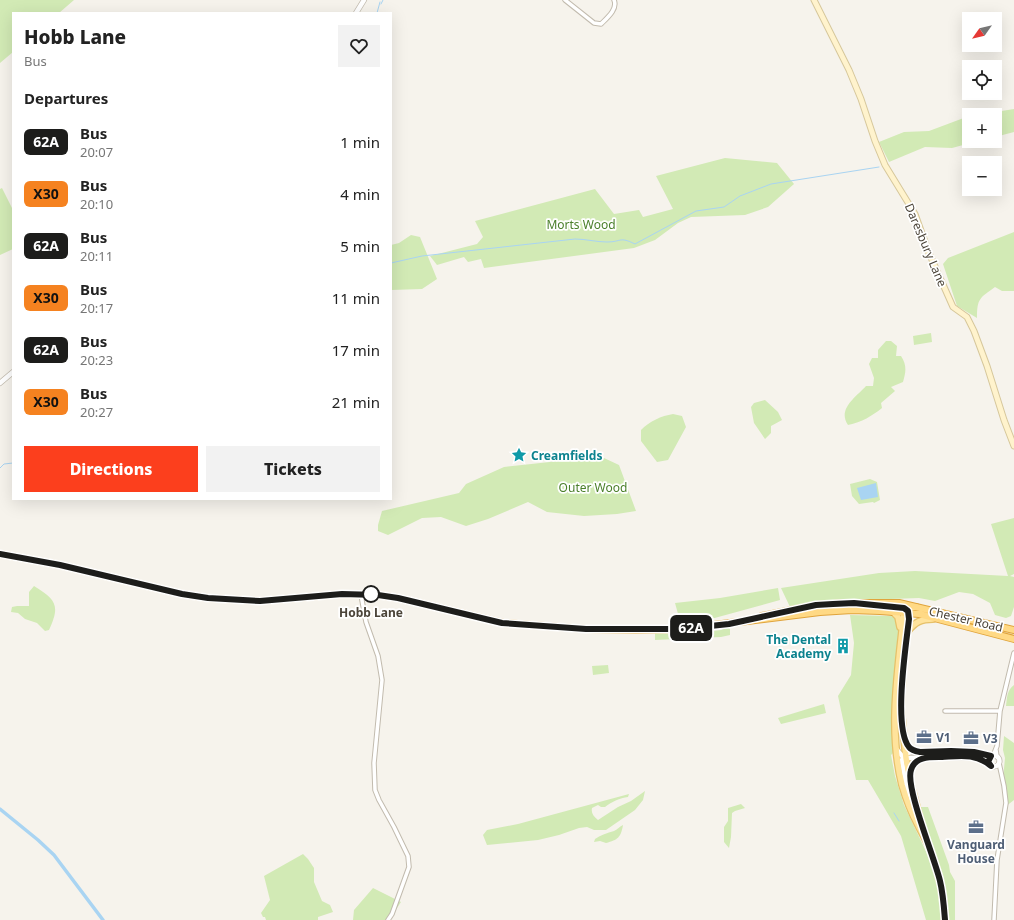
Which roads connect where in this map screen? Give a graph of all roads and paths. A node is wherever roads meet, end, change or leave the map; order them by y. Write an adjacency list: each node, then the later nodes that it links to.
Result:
1 (364, 0): 5 (street)
2 (565, 0): 3 (street)
3 (614, 0)
4 (814, 0): 8 (main road, Daresbury Lane)
5 (357, 12)
6 (12, 373): 7 (street)
7 (0, 383)
8 (1014, 446)
9 (0, 554): 10 (highway, Chester Road)
10 (361, 594): 16 (highway, Chester Road); 37 (street)
11 (873, 604): 12 (highway, Chester Road); 14 (main road); 16 (highway, Chester Road)
12 (916, 607): 14 (main road); 17 (highway, Chester Road)
13 (892, 611): 14 (highway, Chester Road); 16 (highway, Chester Road); 18 (main road)
14 (907, 612): 15 (highway, Chester Road); 18 (main road)
15 (937, 619): 18 (main road); 19 (highway, Chester Road)
16 (729, 624)
17 (1014, 630)
18 (905, 633): 25 (main road); 26 (main road)
19 (1014, 639)
20 (1014, 653): 24 (street)
21 (954, 705): 23 (street)
22 (945, 711): 23 (street)
23 (954, 711): 24 (street)
24 (1000, 711): 28 (street)
25 (904, 736): 27 (street); 29 (main road)
26 (897, 750): 29 (street); 35 (main road)
27 (920, 752): 28 (street); 29 (street)
28 (994, 756): 31 (street); 32 (street)
29 (905, 757): 30 (street); 34 (main road); 35 (street)
30 (923, 757): 32 (street); 34 (street)
31 (999, 763): 32 (street); 33 (street)
32 (992, 766): 33 (street)
33 (1000, 773): 39 (street)
34 (910, 776): 36 (main road)
35 (910, 807): 36 (main road)
36 (925, 838): 38 (main road)
37 (388, 920)
38 (945, 920)
39 (994, 920)

